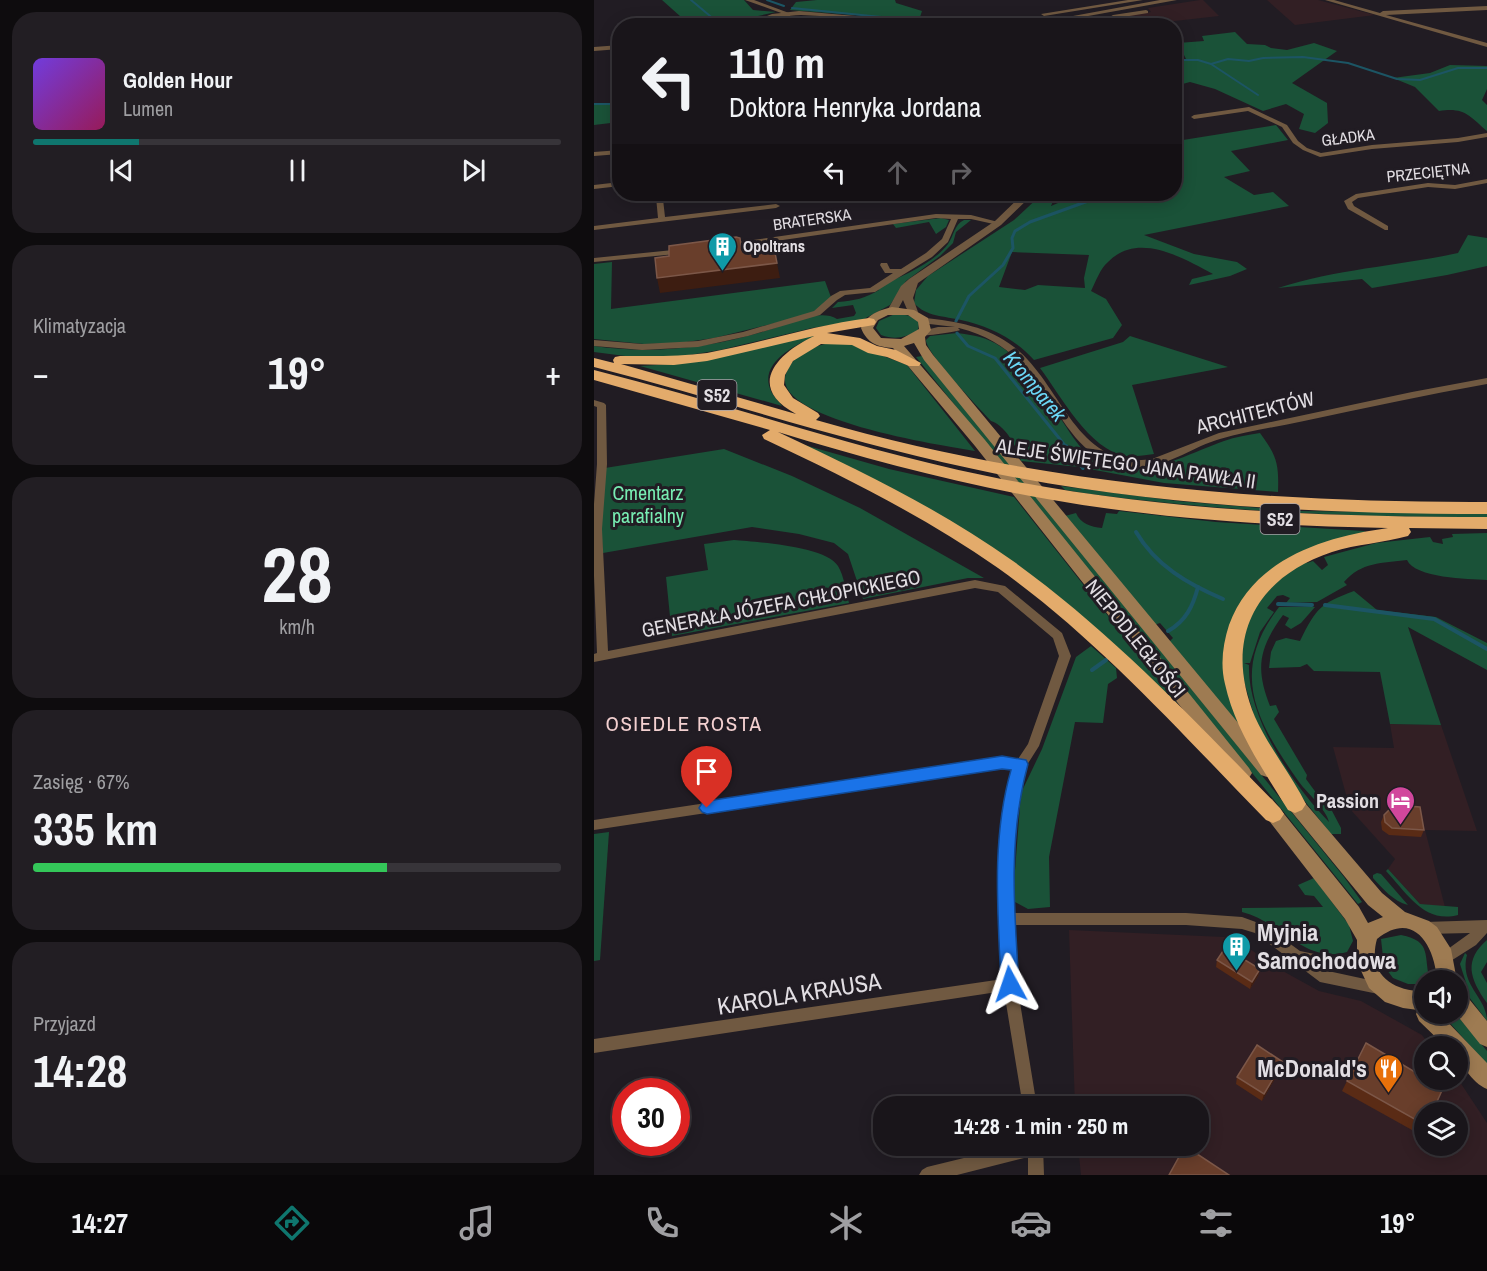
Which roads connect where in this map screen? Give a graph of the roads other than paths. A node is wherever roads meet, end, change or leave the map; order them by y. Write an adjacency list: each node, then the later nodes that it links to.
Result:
1 (748, 0): 8 (street)
2 (1140, 0): 9 (street)
3 (1173, 0): 6 (street)
4 (1328, 0): 10 (street)
5 (1487, 8): 10 (street)
6 (1109, 10): 11 (street); 16 (street)
7 (1146, 12): 17 (street)
8 (786, 13): 12 (street); 13 (street)
9 (1044, 14)
10 (1377, 14): 18 (street)
11 (1077, 16): 14 (street); 15 (street)
12 (770, 18)
13 (848, 18)
14 (1069, 18)
15 (1080, 18)
16 (1095, 18)
17 (1112, 18)
18 (1487, 45)
19 (612, 48): 20 (street)
20 (594, 49)
21 (1194, 117): 22 (street, GŁADKA)
22 (1487, 135)
23 (612, 153): 24 (street)
24 (594, 154)
25 (1487, 181): 35 (street, PRZECIĘTNA)
26 (612, 185): 27 (street)
27 (594, 187)
28 (659, 201): 32 (street)
29 (1021, 201): 33 (street)
30 (776, 206): 32 (street)
31 (956, 216): 33 (street, BRATERSKA); 36 (street); 38 (street, BRATERSKA)
32 (662, 221): 34 (street)
33 (998, 223): 43 (street)
34 (594, 228)
35 (1385, 228)
36 (949, 230): 37 (street); 42 (street)
37 (938, 237)
38 (722, 246)
39 (689, 250): 40 (street)
40 (594, 260)
41 (884, 264): 42 (street)
42 (906, 271): 51 (street)
43 (913, 281): 44 (street); 45 (street)
44 (892, 311): 45 (main road); 47 (main road)
45 (913, 312): 46 (main road)
46 (924, 321): 48 (street, ARCHITEKTÓW); 49 (main road)
47 (868, 328): 50 (highway); 52 (main road); 53 (highway)
48 (980, 332): 49 (street, ARCHITEKTÓW); 56 (street, ARCHITEKTÓW)
49 (920, 336): 52 (main road); 64 (main road, NIEPODLEGŁOŚCI)
50 (819, 339): 54 (highway); 59 (highway)
51 (594, 343)
52 (896, 344): 54 (main road, NIEPODLEGŁOŚCI)
53 (594, 360): 59 (highway, ALEJE ŚWIĘTEGO JANA PAWŁA II / S52)
54 (914, 363): 65 (main road, NIEPODLEGŁOŚCI)
55 (594, 375): 58 (highway, S52)
56 (1487, 381)
57 (594, 403): 62 (street)
58 (714, 409): 61 (highway, ALEJE ŚWIĘTEGO JANA PAWŁA II / S52); 65 (highway)
59 (840, 432): 60 (highway, ALEJE ŚWIĘTEGO JANA PAWŁA II / S52)
60 (1487, 508)
61 (1487, 523): 64 (highway)
62 (598, 657): 63 (street, GENERAŁA JÓZEFA CHŁOPICKIEGO)
63 (1021, 764): 66 (street); 67 (street)
64 (1296, 804): 68 (main road, NIEPODLEGŁOŚCI)
65 (1273, 814): 71 (main road, NIEPODLEGŁOŚCI)
66 (594, 825)
67 (1005, 919): 72 (street); 76 (street)
68 (1400, 920): 70 (main road); 71 (main road)
69 (1486, 926): 70 (street); 73 (street)
70 (1424, 928): 73 (main road)
71 (1366, 938): 74 (main road)
72 (1299, 957): 74 (street); 77 (street)
73 (1446, 958): 75 (main road)
74 (1365, 960): 77 (main road)
75 (1447, 970)
76 (1010, 984): 82 (street, KAROLA KRAUSA); 84 (street)
77 (1384, 990): 78 (main road)
78 (1414, 1000)
79 (1468, 1013): 81 (main road)
80 (1435, 1024): 83 (main road)
81 (1487, 1037)
82 (594, 1046)
83 (1487, 1079)
84 (1029, 1096)
85 (1000, 1156): 87 (street)
86 (1035, 1156): 88 (street)
87 (927, 1175)
88 (1036, 1175)

